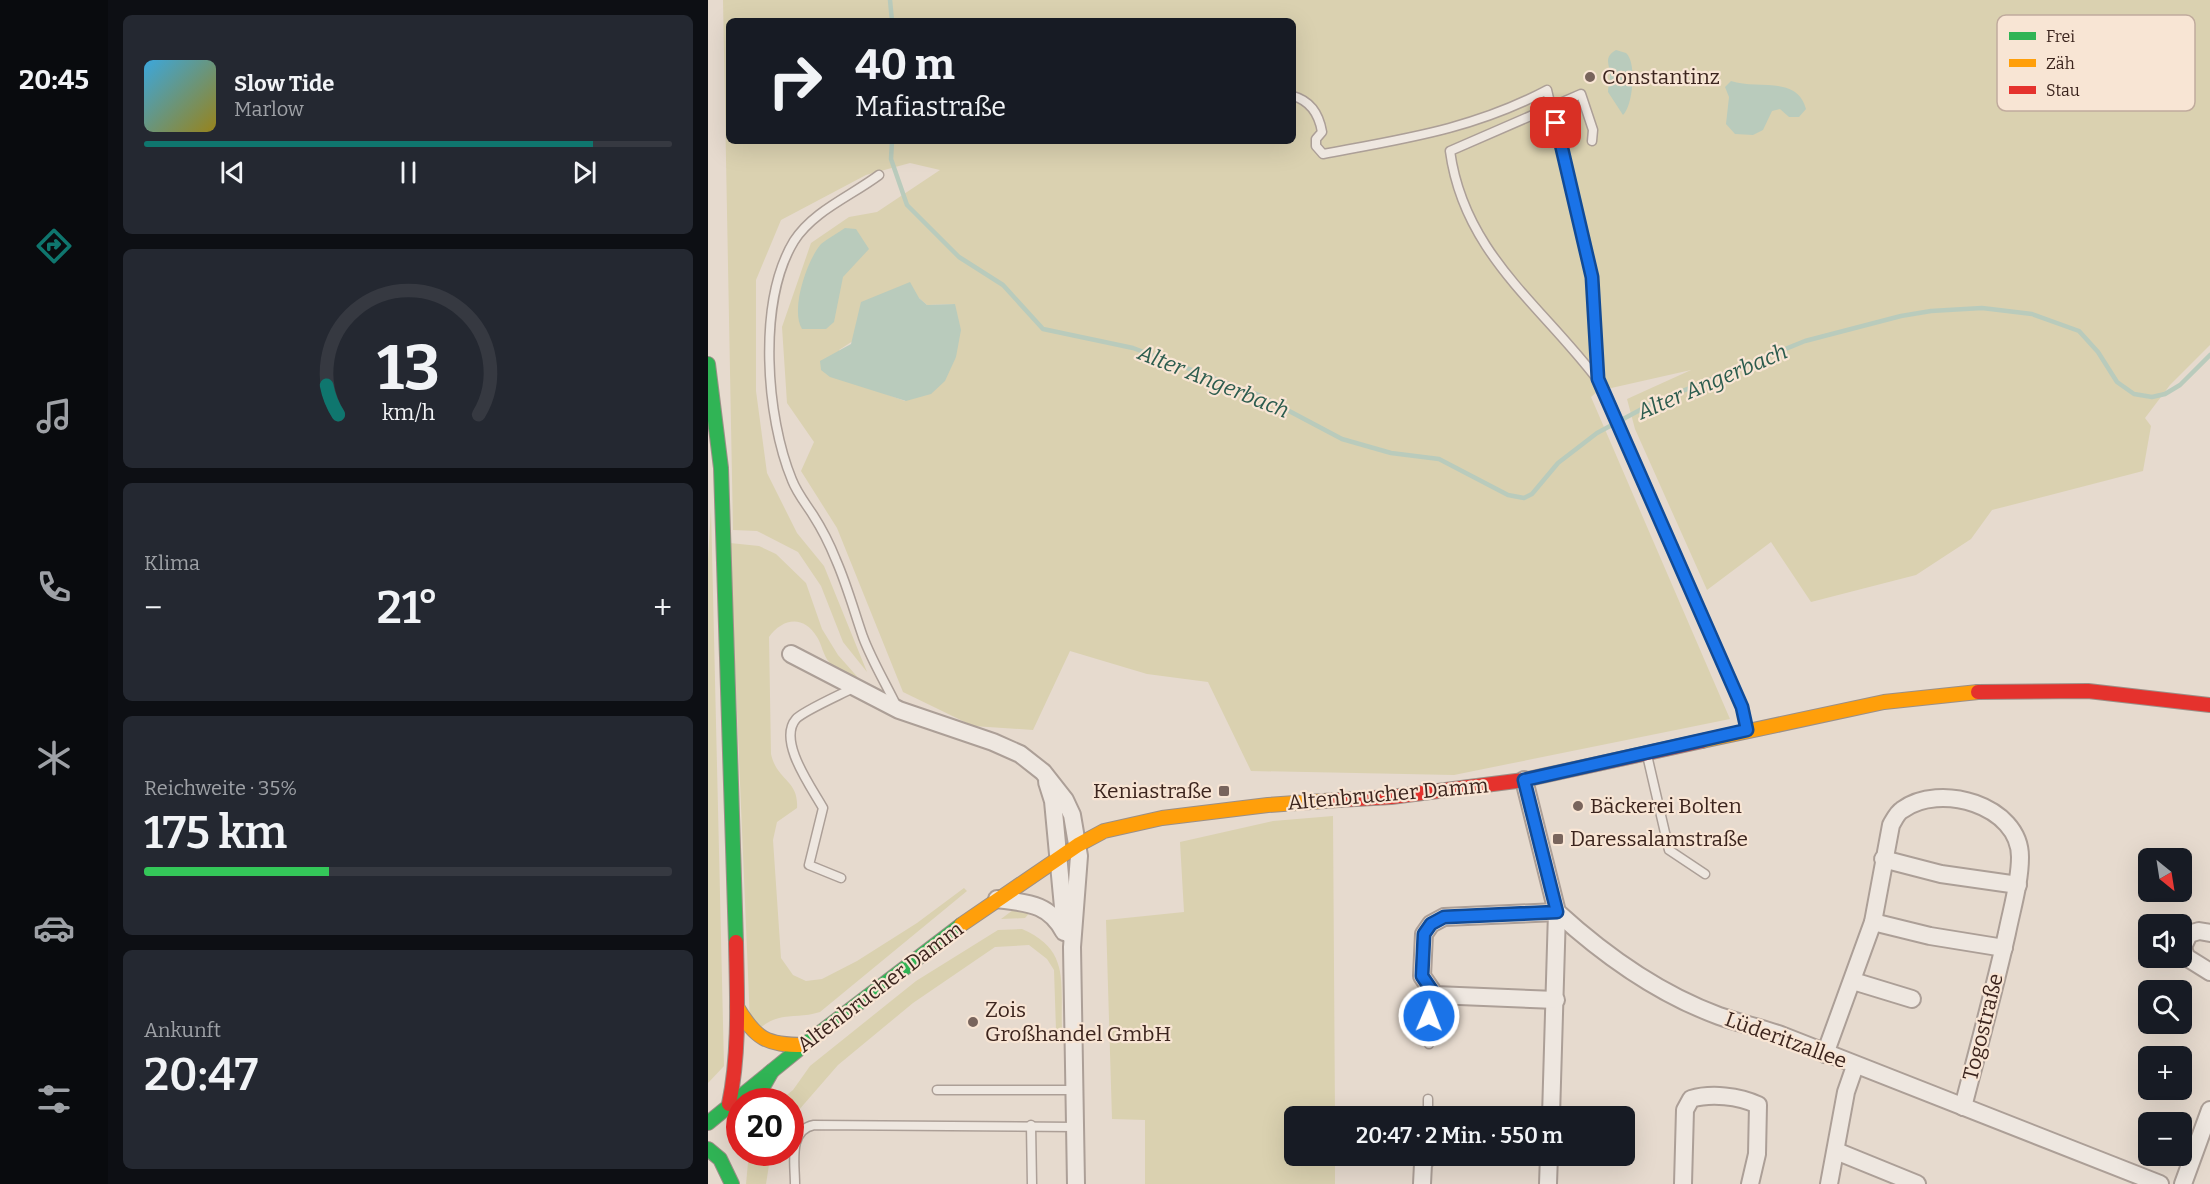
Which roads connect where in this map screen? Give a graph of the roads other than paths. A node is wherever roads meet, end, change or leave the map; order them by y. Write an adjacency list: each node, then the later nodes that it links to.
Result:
1 (1296, 97): 2 (lane)
2 (1552, 107): 3 (lane); 6 (lane); 6 (lane)
3 (1592, 141)
4 (879, 175): 10 (lane)
5 (708, 364): 35 (main road)
6 (1598, 379): 11 (lane)
7 (791, 654): 8 (street)
8 (853, 688): 10 (street); 22 (lane)
9 (2210, 705): 11 (main road, Altenbrucher Damm)
10 (899, 710): 13 (street)
11 (1747, 730): 12 (main road, Altenbrucher Damm)
12 (1646, 754): 14 (main road, Altenbrucher Damm); 21 (lane)
13 (1043, 772): 18 (street); 20 (street)
14 (1524, 780): 15 (main road, Altenbrucher Damm); 25 (street)
15 (1205, 813): 16 (main road, Altenbrucher Damm); 18 (main road, Altenbrucher Damm)
16 (1120, 842)
17 (1100, 849): 18 (main road, Altenbrucher Damm)
18 (1079, 850): 20 (main road, Altenbrucher Damm); 28 (street)
19 (1883, 859): 23 (street); 23 (street, Togostraße); 26 (street, Togostraße)
20 (1058, 860): 24 (main road, Altenbrucher Damm); 28 (street)
21 (1705, 874)
22 (841, 878)
23 (2018, 885): 29 (street, Togostraße)
24 (997, 899): 28 (street); 37 (main road, Altenbrucher Damm)
25 (1557, 912): 32 (street); 34 (street); 38 (street, Lüderitzallee)
26 (1872, 922): 29 (street, Togostraße); 31 (street, Togostraße)
27 (2210, 933): 30 (street)
28 (1072, 947): 45 (street)
29 (2004, 948): 50 (street, Togostraße)
30 (2210, 972)
31 (1853, 981): 33 (street); 38 (street, Togostraße)
32 (1435, 995): 34 (street); 36 (lane)
33 (1912, 999)
34 (1556, 1000): 48 (street)
35 (737, 1007): 37 (main road); 41 (main road)
36 (1430, 1044)
37 (804, 1045): 40 (main road, Altenbrucher Damm)
38 (1825, 1054): 39 (street, Lüderitzallee)
39 (1855, 1066): 50 (street, Lüderitzallee); 56 (street)
40 (772, 1071): 42 (main road, Altenbrucher Damm); 43 (main road)
41 (732, 1088)
42 (750, 1088)
43 (762, 1088)
44 (937, 1090): 45 (lane)
45 (1075, 1090): 54 (street)
46 (1428, 1099): 47 (lane)
47 (1428, 1106)
48 (1551, 1106)
49 (726, 1107): 52 (main road, Altenbrucher Damm)
50 (1964, 1107): 71 (street, Lüderitzallee)
51 (2210, 1110): 72 (street)
52 (708, 1123)
53 (1031, 1125): 54 (lane); 62 (lane); 63 (lane)
54 (1075, 1127): 64 (street)
55 (708, 1149): 60 (main road)
56 (1836, 1151): 69 (street); 70 (street)
57 (740, 1166): 61 (main road)
58 (1423, 1166): 65 (street)
59 (1549, 1166): 66 (street)
60 (732, 1184)
61 (737, 1184)
62 (795, 1184)
63 (1032, 1184)
64 (1076, 1184)
65 (1422, 1184)
66 (1548, 1184)
67 (1683, 1184): 68 (street)
68 (1750, 1184)
69 (1829, 1184)
70 (1917, 1184)
71 (2160, 1184)
72 (2183, 1184)

